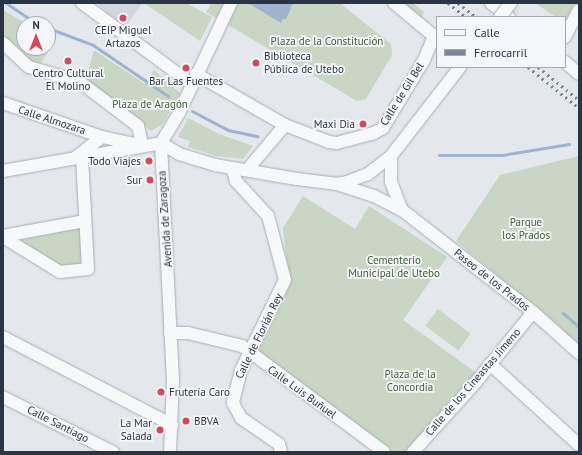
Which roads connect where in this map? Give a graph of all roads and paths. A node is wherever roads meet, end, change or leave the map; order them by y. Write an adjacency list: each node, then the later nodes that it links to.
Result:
1 (82, 3): 14 (street, Calle de Gil Bel)
2 (231, 3): 14 (street)
3 (394, 3): 16 (street, Calle de Gil Bel)
4 (491, 3): 8 (street)
5 (511, 3): 7 (street, bridge)
6 (579, 10): 9 (street)
7 (501, 16)
8 (508, 16)
9 (566, 35)
10 (3, 43): 19 (street)
11 (566, 63): 13 (street)
12 (459, 68): 21 (street)
13 (579, 74)
14 (194, 79): 16 (street, Calle de Gil Bel); 18 (street)
15 (3, 103): 17 (street, Calle Almozara)
16 (285, 125): 24 (street)
17 (105, 137): 19 (street, Calle Almozara); 20 (street); 22 (street)
18 (161, 143): 19 (street); 23 (street, Paseo de los Prados); 31 (street, Avenida de Zaragoza)
19 (142, 145): 20 (street)
20 (108, 152): 22 (street)
21 (391, 156): 26 (street); 27 (street)
22 (78, 158): 25 (street); 28 (street)
23 (232, 168): 24 (street, Paseo de los Prados); 33 (street, Calle de Florián Rey)
24 (247, 170): 26 (street, Paseo de los Prados)
25 (3, 171)
26 (336, 184): 27 (street, Paseo de los Prados)
27 (402, 210): 30 (street, Paseo de los Prados)
28 (85, 221): 29 (street); 29 (street)
29 (3, 236)
30 (533, 312): 34 (street, Paseo de los Prados); 35 (street, Calle de los Cineastas Jimeno)
31 (170, 333): 33 (street, Calle Luis Buñuel); 37 (street, Avenida de Zaragoza)
32 (3, 337): 37 (street)
33 (249, 353): 39 (street, Calle de Florián Rey); 42 (street, Calle Luis Buñuel)
34 (579, 353)
35 (490, 364): 38 (street); 43 (street, Calle de los Cineastas Jimeno)
36 (3, 397): 40 (street, Calle Santiago)
37 (172, 425): 41 (street, Avenida de Zaragoza)
38 (579, 444)
39 (281, 450)
40 (112, 452)
41 (170, 452)
42 (384, 452)
43 (413, 452)

